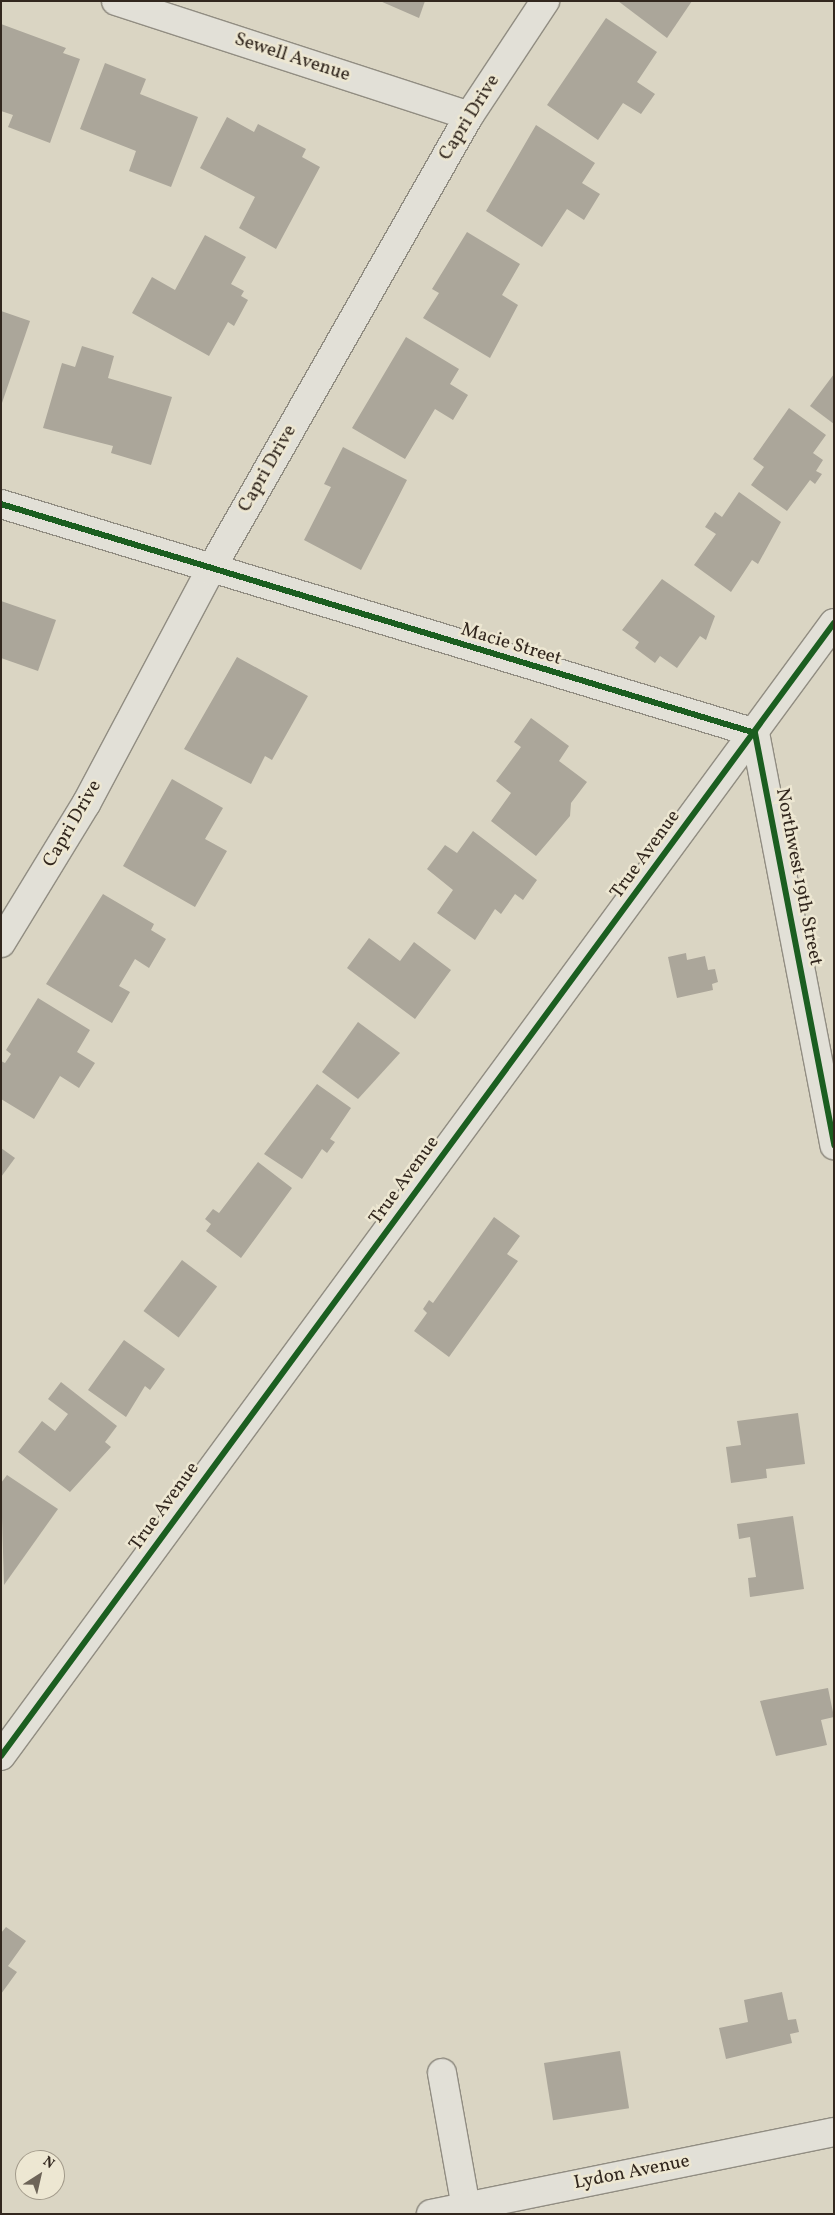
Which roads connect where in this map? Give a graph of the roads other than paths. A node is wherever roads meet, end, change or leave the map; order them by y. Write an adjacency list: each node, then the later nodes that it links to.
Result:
1 (116, 1): 3 (street, Sewell Avenue)
2 (545, 1): 3 (street, Capri Drive)
3 (469, 116): 5 (street, Capri Drive)
4 (1, 504): 5 (street, Macie Street)
5 (210, 571): 7 (street, Macie Street); 8 (street, Capri Drive)
6 (834, 623): 7 (street, True Avenue)
7 (755, 733): 9 (street, Northwest 19th Street); 11 (street, True Avenue)
8 (1, 943)
9 (824, 1041): 10 (street, Northwest 19th Street)
10 (834, 1145)
11 (1, 1756)
12 (442, 2072): 14 (street)
13 (834, 2132): 14 (street, Lydon Avenue)
14 (467, 2210): 15 (street, Lydon Avenue)
15 (431, 2214)

